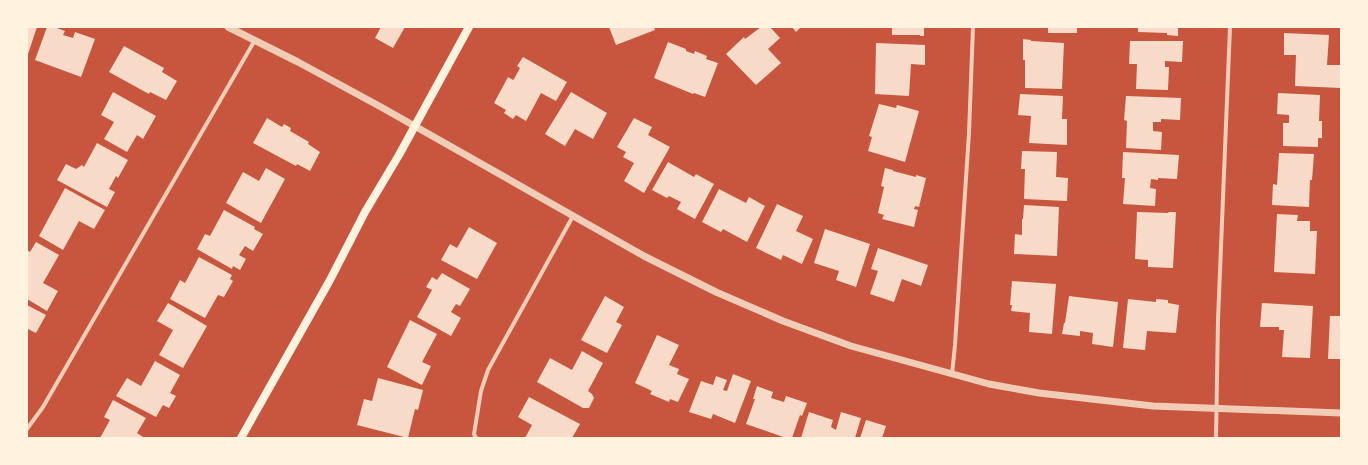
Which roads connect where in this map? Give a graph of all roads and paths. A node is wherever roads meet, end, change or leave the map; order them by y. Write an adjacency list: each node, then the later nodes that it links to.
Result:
1 (228, 27): 5 (street)
2 (469, 27): 6 (main road)
3 (973, 27): 8 (street)
4 (1230, 27): 9 (street)
5 (255, 40): 6 (street); 11 (street)
6 (414, 126): 7 (street); 12 (main road)
7 (573, 216): 8 (street); 13 (street)
8 (952, 374): 9 (street)
9 (1217, 408): 10 (street); 14 (street)
10 (1341, 413)
11 (27, 429)
12 (241, 438)
13 (476, 438)
14 (1216, 438)

